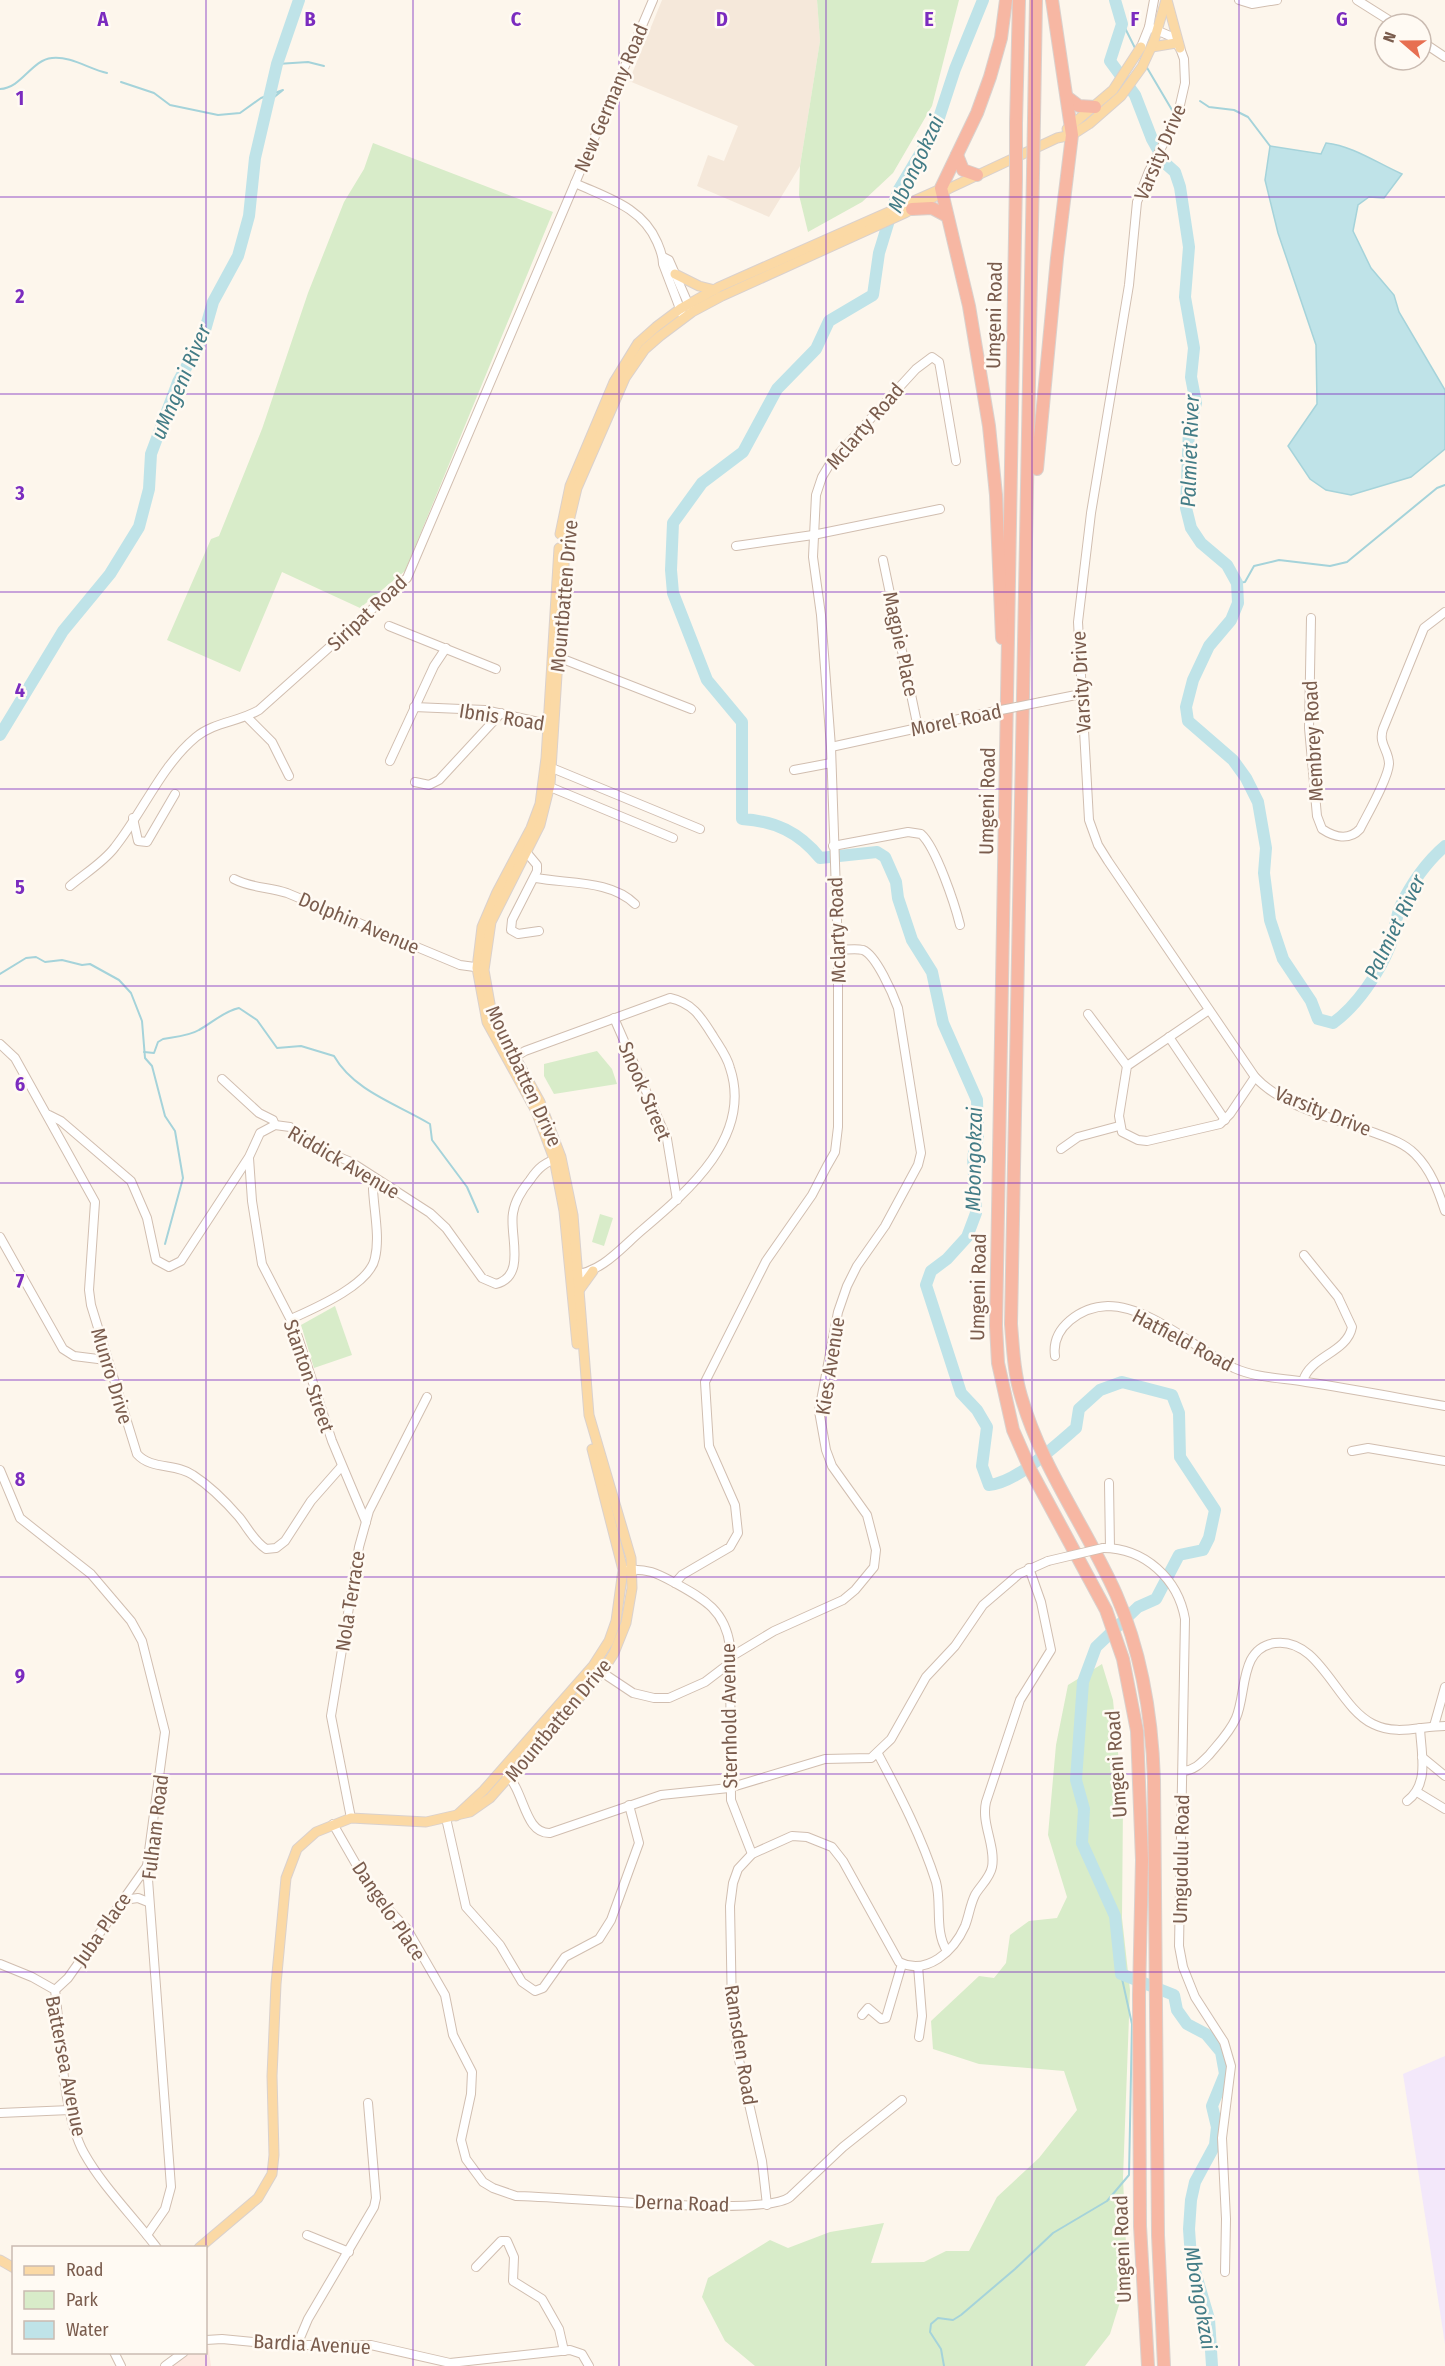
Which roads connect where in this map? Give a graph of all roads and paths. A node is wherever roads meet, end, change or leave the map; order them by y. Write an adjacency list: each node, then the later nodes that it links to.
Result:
1 (652, 0): 21 (street, New Germany Road)
2 (1006, 0): 19 (highway)
3 (1018, 0): 49 (highway, Umgeni Road, bridge)
4 (1036, 0): 33 (highway, Umgeni Road, bridge)
5 (1053, 0): 16 (highway)
6 (1154, 0): 12 (street)
7 (1167, 0): 12 (main road); 13 (main road)
8 (1239, 0): 9 (street)
9 (1277, 0)
10 (1357, 0): 11 (street)
11 (1376, 12)
12 (1153, 29): 13 (street); 14 (main road)
13 (1178, 45): 14 (main road); 41 (street, Varsity Drive)
14 (1147, 49): 15 (main road)
15 (1117, 93): 17 (main road); 18 (main road)
16 (1067, 97): 17 (highway); 18 (highway)
17 (1095, 107): 18 (main road)
18 (1071, 131): 20 (main road, Mountbatten Drive); 33 (highway)
19 (957, 155): 20 (highway); 22 (highway)
20 (977, 175): 22 (main road, Mountbatten Drive)
21 (575, 183): 25 (street, New Germany Road); 45 (street, Siripat Road)
22 (944, 190): 23 (main road, Mountbatten Drive); 24 (highway); 27 (main road, Mountbatten Drive)
23 (908, 211): 24 (highway); 28 (main road, Mountbatten Drive)
24 (947, 216): 49 (highway)
25 (663, 257): 26 (street, New Germany Road); 28 (street, New Germany Road)
26 (675, 274): 27 (main road); 28 (street, New Germany Road)
27 (715, 290): 28 (main road, Mountbatten Drive)
28 (686, 311): 39 (main road, Mountbatten Drive)
29 (956, 461): 31 (street, Mclarty Road)
30 (940, 509): 31 (street)
31 (813, 535): 32 (street); 48 (street, Mclarty Road)
32 (736, 546)
33 (1028, 557): 165 (highway, Umgeni Road)
34 (883, 560): 47 (street, Magpie Place)
35 (1445, 612): 36 (street, Membrey Road)
36 (1311, 618)
37 (389, 626): 38 (street)
38 (446, 648): 40 (street); 42 (street)
39 (555, 656): 43 (street); 46 (main road, Mountbatten Drive)
40 (496, 669)
41 (1081, 694): 47 (street, Morel Road, bridge); 71 (street, Varsity Drive)
42 (414, 707): 44 (street, Ibnis Road); 50 (street)
43 (691, 709)
44 (501, 713): 46 (street, Ibnis Road); 55 (street)
45 (248, 717): 54 (street); 58 (street, Siripat Road)
46 (551, 725): 52 (main road, Mountbatten Drive); 70 (main road, Mountbatten Drive)
47 (918, 728): 48 (street, Morel Road)
48 (831, 747): 51 (street, Mclarty Road)
49 (1007, 751): 164 (highway, Umgeni Road)
50 (390, 761)
51 (831, 763): 53 (street); 61 (street, Mclarty Road)
52 (552, 768): 56 (main road, Mountbatten Drive); 59 (street)
53 (794, 770)
54 (290, 776)
55 (415, 782)
56 (550, 787): 60 (street); 62 (main road, Mountbatten Drive)
57 (175, 794): 58 (street)
58 (133, 818): 65 (street, Siripat Road)
59 (700, 829)
60 (673, 838)
61 (834, 849): 67 (street); 69 (street, Mclarty Road)
62 (526, 853): 63 (street); 70 (main road, Mountbatten Drive)
63 (536, 878): 66 (street); 68 (street)
64 (234, 879): 70 (street, Dolphin Avenue)
65 (70, 886)
66 (635, 904)
67 (960, 925)
68 (539, 931)
69 (838, 950): 110 (street, Mclarty Road); 112 (street, Kies Avenue)
70 (480, 968): 76 (main road, Mountbatten Drive)
71 (1209, 1010): 74 (street); 78 (street, Varsity Drive)
72 (1088, 1014): 77 (street)
73 (614, 1018): 76 (street); 88 (street, Snook Street); 88 (street)
74 (1169, 1037): 77 (street); 81 (street)
75 (0, 1044): 80 (street, Munro Drive)
76 (512, 1058): 86 (main road, Mountbatten Drive)
77 (1127, 1066): 83 (street)
78 (1255, 1077): 81 (street); 89 (street, Varsity Drive)
79 (222, 1078): 82 (street)
80 (49, 1115): 85 (street, Riddick Avenue); 97 (street, Munro Drive)
81 (1225, 1120): 83 (street)
82 (275, 1125): 85 (street, Riddick Avenue); 87 (street, Riddick Avenue)
83 (1119, 1126): 84 (street)
84 (1062, 1149)
85 (249, 1157): 95 (street, Stanton Street)
86 (558, 1158): 87 (street, Riddick Avenue); 93 (main road, Mountbatten Drive)
87 (376, 1179): 95 (street)
88 (677, 1200): 92 (street)
89 (1445, 1211)
90 (0, 1239): 97 (street)
91 (1304, 1256): 98 (street)
92 (593, 1271): 93 (street); 94 (main road)
93 (575, 1275): 94 (main road, Mountbatten Drive); 109 (main road, Mountbatten Drive)
94 (580, 1289): 109 (main road, Mountbatten Drive)
95 (291, 1319): 103 (street, Stanton Street)
96 (1055, 1356): 98 (street, Hatfield Road)
97 (106, 1360): 103 (street, Munro Drive)
98 (1303, 1381): 100 (street, Hatfield Road)
99 (427, 1397): 106 (street, Nola Terrace)
100 (1445, 1406)
101 (1352, 1451): 102 (street)
102 (1445, 1461)
103 (341, 1467): 106 (street, Stanton Street)
104 (0, 1470): 135 (street, Fulham Road)
105 (1109, 1483): 107 (street)
106 (366, 1522): 131 (street, Nola Terrace)
107 (1106, 1548): 108 (street, bridge); 122 (street)
108 (1029, 1568): 119 (street); 138 (street)
109 (628, 1570): 110 (street, Sternhold Avenue); 111 (main road, Mountbatten Drive)
110 (675, 1583): 112 (street, Sternhold Avenue)
111 (621, 1622): 113 (main road, Mountbatten Drive); 114 (main road, Mountbatten Drive)
112 (730, 1658): 114 (street, Kies Avenue); 125 (street, Sternhold Avenue)
113 (593, 1666): 114 (street, Kies Avenue); 121 (main road, Mountbatten Drive)
114 (602, 1672): 124 (main road, Mountbatten Drive)
115 (1445, 1687): 116 (street)
116 (1434, 1726): 117 (street, Umgudulu Road); 118 (street, Umgudulu Road)
117 (1445, 1726)
118 (1420, 1728): 120 (street); 122 (street, Umgudulu Road)
119 (878, 1754): 125 (street); 138 (street)
120 (1422, 1757): 123 (street); 126 (street)
121 (502, 1769): 124 (street); 130 (main road, Mountbatten Drive)
122 (1183, 1771): 157 (street, Umgudulu Road)
123 (1445, 1776)
124 (510, 1777): 128 (street); 130 (main road, Mountbatten Drive)
125 (729, 1788): 128 (street); 134 (street, Sternhold Avenue)
126 (1417, 1792): 127 (street); 129 (street)
127 (1407, 1801)
128 (629, 1805): 132 (street)
129 (1445, 1809)
130 (456, 1816): 132 (main road, Mountbatten Drive)
131 (351, 1818): 132 (main road, Mountbatten Drive); 133 (main road, Mountbatten Drive)
132 (446, 1818)
133 (333, 1824): 149 (street, Dangelo Place); 154 (main road, Mountbatten Drive)
134 (752, 1854): 140 (street); 150 (street, Ramsden Road)
135 (147, 1866): 136 (street, Juba Place); 137 (street, Fulham Road)
136 (123, 1900): 137 (street); 142 (street, Juba Place)
137 (148, 1902): 151 (street, Fulham Road)
138 (947, 1951): 141 (street)
139 (0, 1964): 142 (street, Battersea Avenue)
140 (902, 1964): 141 (street); 143 (street)
141 (918, 1966): 144 (street)
142 (55, 1990): 147 (street, Battersea Avenue)
143 (862, 2015)
144 (919, 2037)
145 (902, 2100): 150 (street, Derna Road)
146 (368, 2103): 155 (street)
147 (70, 2110): 148 (street); 151 (street, Battersea Avenue)
148 (0, 2113)
149 (463, 2134): 150 (street, Derna Road)
150 (767, 2205)
151 (147, 2235): 153 (street, Battersea Avenue)
152 (307, 2235): 155 (street)
153 (156, 2246)
154 (200, 2246)
155 (349, 2252): 159 (street)
156 (476, 2267): 160 (street)
157 (1225, 2272)
158 (207, 2340): 159 (street, Bardia Avenue)
159 (297, 2345): 160 (street, Bardia Avenue)
160 (564, 2351): 163 (street)
161 (181, 2354): 162 (street)
162 (165, 2366)
163 (589, 2366)
164 (1148, 2366)
165 (1164, 2366)

